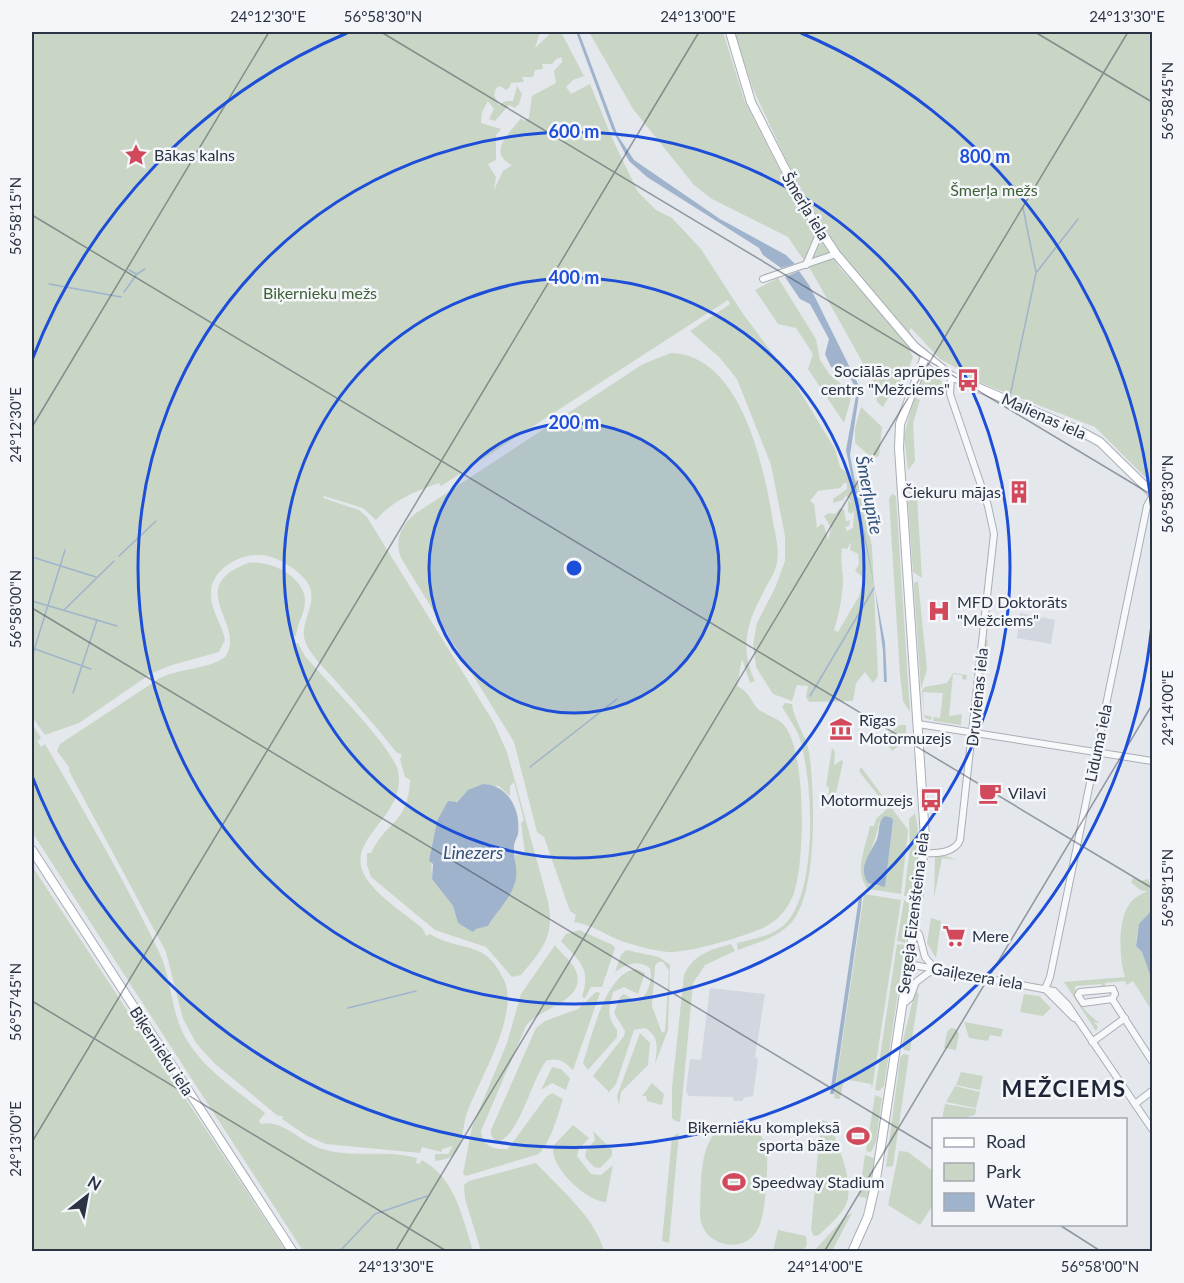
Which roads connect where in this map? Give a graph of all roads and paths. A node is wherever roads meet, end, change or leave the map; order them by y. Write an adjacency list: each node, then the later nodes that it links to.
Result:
1 (730, 32): 2 (street, Šmerļa iela)
2 (820, 232): 3 (street, Šmerļa iela); 4 (street)
3 (836, 255): 4 (street); 6 (street, Šmerļa iela)
4 (806, 265): 5 (street)
5 (763, 279)
6 (925, 357): 7 (street, Malienas iela); 9 (street, Sergeja Eizenšteina iela)
7 (951, 376): 8 (street, Malienas iela); 10 (street, Druvienas iela)
8 (1152, 495): 11 (street, Līduma iela)
9 (918, 724): 10 (street); 14 (street, Sergeja Eizenšteina iela)
10 (973, 731): 11 (street); 14 (street, Druvienas iela)
11 (1096, 751): 12 (street); 18 (street, Līduma iela)
12 (1152, 761)
13 (32, 850): 27 (street, Biķernieku iela)
14 (924, 853): 15 (street, Sergeja Eizenšteina iela)
15 (913, 929): 16 (street, Sergeja Eizenšteina iela); 17 (street)
16 (908, 964): 17 (street, Gaiļezera iela); 20 (street, Sergeja Eizenšteina iela)
17 (935, 968): 18 (street, Gaiļezera iela); 20 (street)
18 (1045, 989): 22 (street, Gaiļezera iela)
19 (1113, 999): 19 (street); 21 (street)
20 (902, 1005): 28 (street, Sergeja Eizenšteina iela)
21 (1125, 1018): 22 (street); 23 (street)
22 (1092, 1042): 25 (street, Gaiļezera iela)
23 (1152, 1061)
24 (1152, 1091): 25 (street)
25 (1135, 1104): 26 (street, Gaiļezera iela)
26 (1152, 1128)
27 (293, 1251)
28 (852, 1251)

